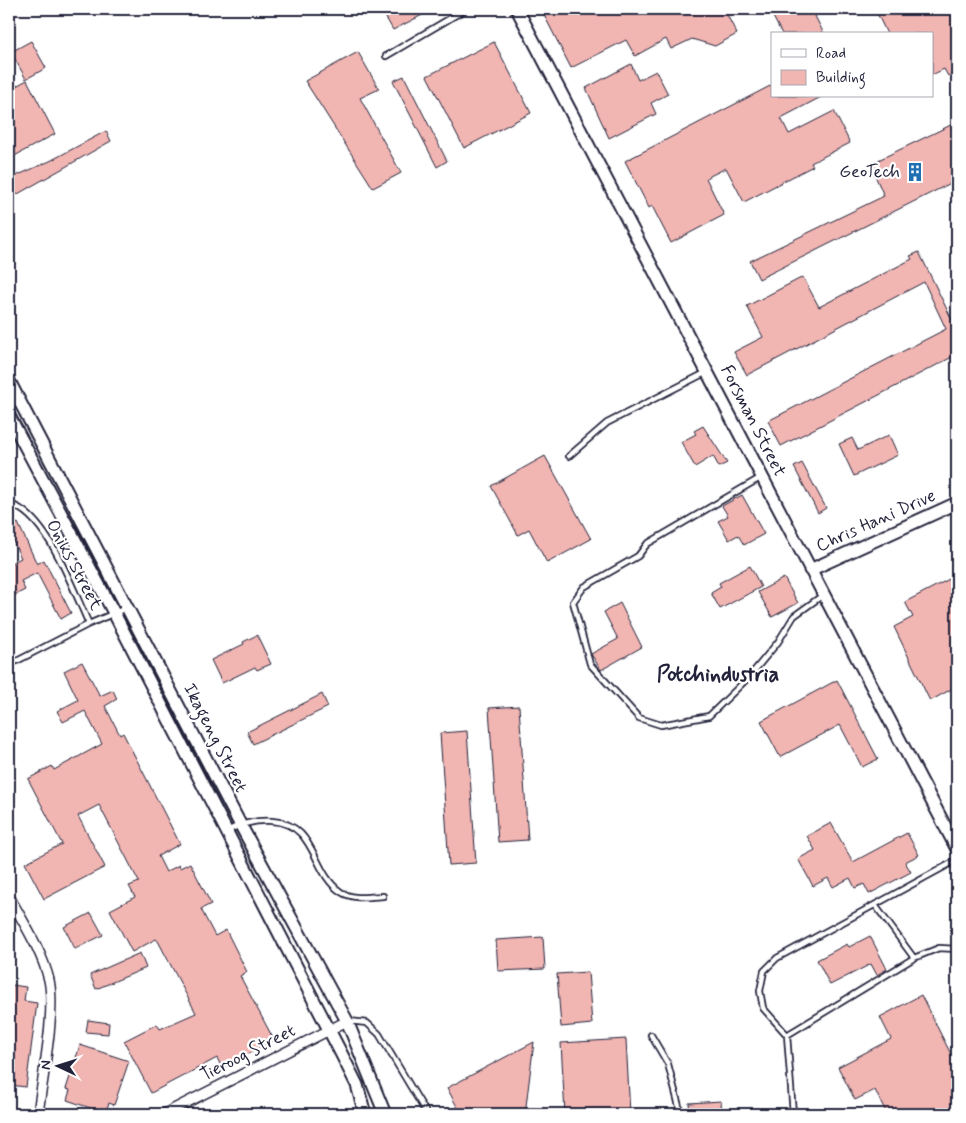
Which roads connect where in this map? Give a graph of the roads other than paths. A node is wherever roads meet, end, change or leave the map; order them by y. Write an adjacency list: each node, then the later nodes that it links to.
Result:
1 (466, 9): 3 (lane)
2 (517, 9): 4 (street, Forsman Street)
3 (386, 56)
4 (708, 371): 7 (lane); 8 (street, Forsman Street)
5 (9, 382): 13 (street, Ikageng Street)
6 (9, 416): 14 (street, Ikageng Street)
7 (569, 456)
8 (762, 477): 11 (street, Forsman Street); 12 (lane)
9 (9, 504): 15 (lane, Oniks Street)
10 (957, 504): 11 (street, Chris Hani Drive)
11 (810, 570): 12 (street, Forsman Street)
12 (823, 595): 19 (street, Forsman Street)
13 (128, 607): 14 (lane); 17 (street, Ikageng Street)
14 (114, 614): 15 (lane); 18 (street, Ikageng Street)
15 (89, 624): 16 (lane)
16 (9, 665)
17 (240, 824): 18 (lane); 21 (street, Ikageng Street); 24 (lane)
18 (226, 832): 22 (street, Ikageng Street)
19 (957, 849)
20 (957, 860): 25 (lane)
21 (271, 880): 22 (street); 28 (street, Ikageng Street)
22 (256, 888): 29 (street, Ikageng Street)
23 (9, 896): 32 (street)
24 (383, 896)
25 (875, 904): 27 (lane); 31 (lane)
26 (957, 949): 27 (lane)
27 (914, 958): 31 (lane)
28 (347, 1020): 29 (street, Tieroog Street); 35 (street, Ikageng Street); 36 (lane)
29 (328, 1030): 33 (street, Tieroog Street); 34 (street, Ikageng Street)
30 (651, 1035): 37 (lane)
31 (786, 1035): 38 (lane)
32 (38, 1114)
33 (164, 1114)
34 (365, 1114)
35 (384, 1114)
36 (427, 1114)
37 (681, 1114)
38 (793, 1114)

